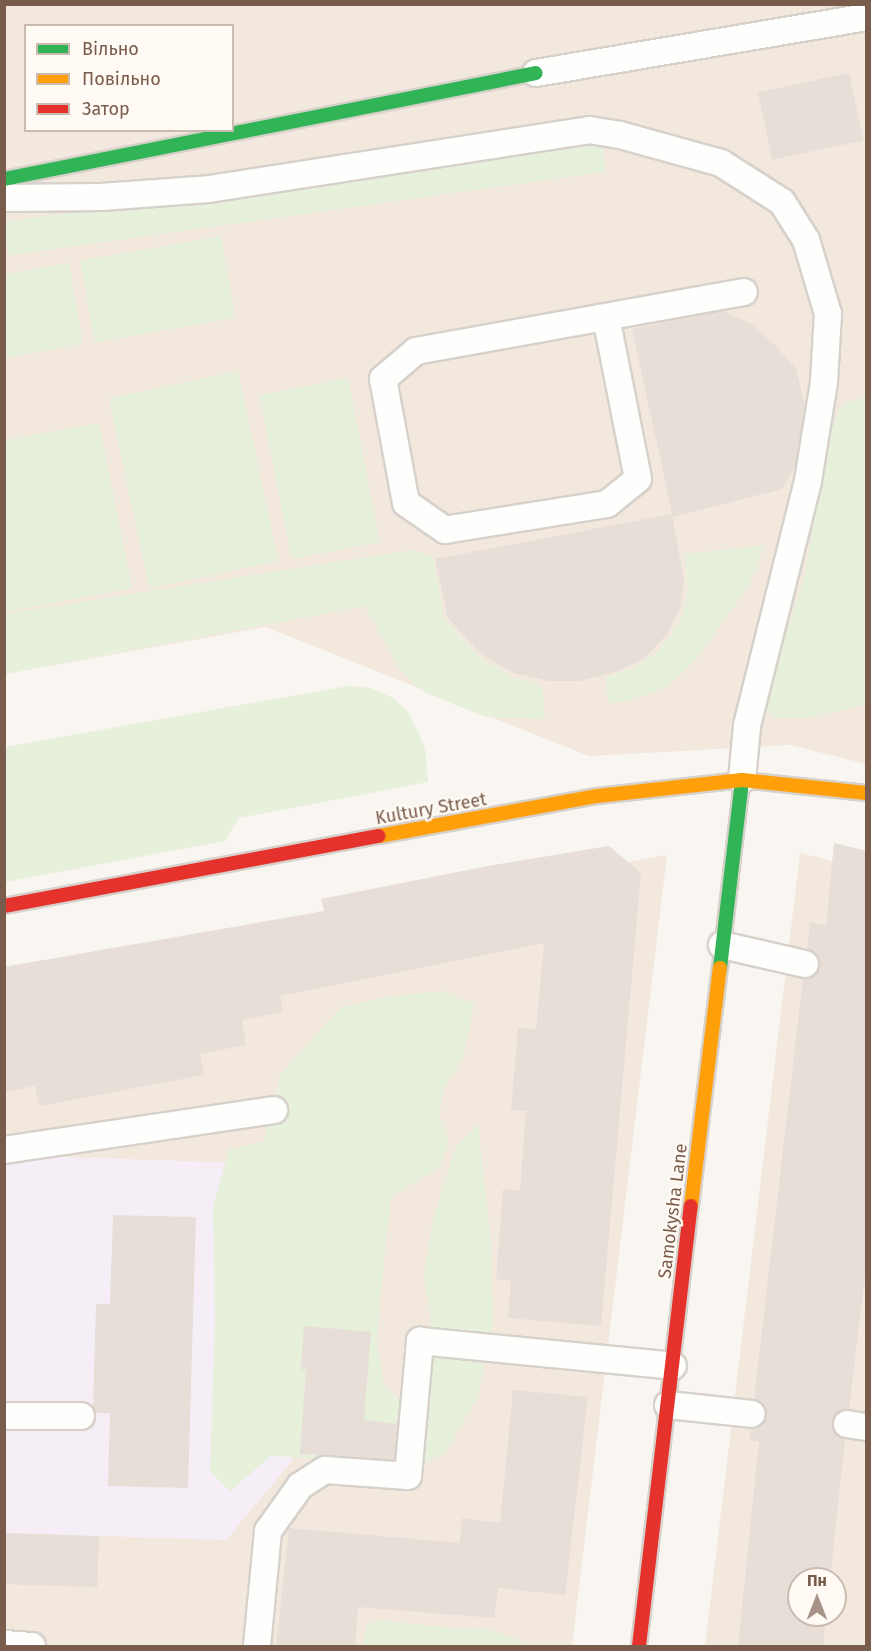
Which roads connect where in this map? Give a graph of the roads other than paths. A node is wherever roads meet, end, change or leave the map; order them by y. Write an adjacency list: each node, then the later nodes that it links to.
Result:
1 (867, 17): 2 (lane)
2 (536, 74): 3 (street)
3 (234, 132)
4 (234, 132): 5 (street)
5 (4, 179)
6 (4, 198): 9 (lane)
7 (744, 292): 8 (lane)
8 (606, 317): 8 (lane)
9 (742, 780): 10 (street, Kultury Street); 11 (street, Kultury Street); 12 (street, Samokysha Lane)
10 (867, 792)
11 (4, 906)
12 (723, 945): 13 (lane); 16 (street, Samokysha Lane)
13 (805, 964)
14 (274, 1110): 15 (lane)
15 (4, 1150)
16 (673, 1366): 17 (street, Samokysha Lane); 23 (lane)
17 (668, 1405): 18 (lane); 24 (street, Samokysha Lane)
18 (752, 1414)
19 (4, 1416): 20 (lane)
20 (81, 1416)
21 (4, 1644): 22 (lane)
22 (32, 1647)
23 (257, 1647)
24 (639, 1647)

